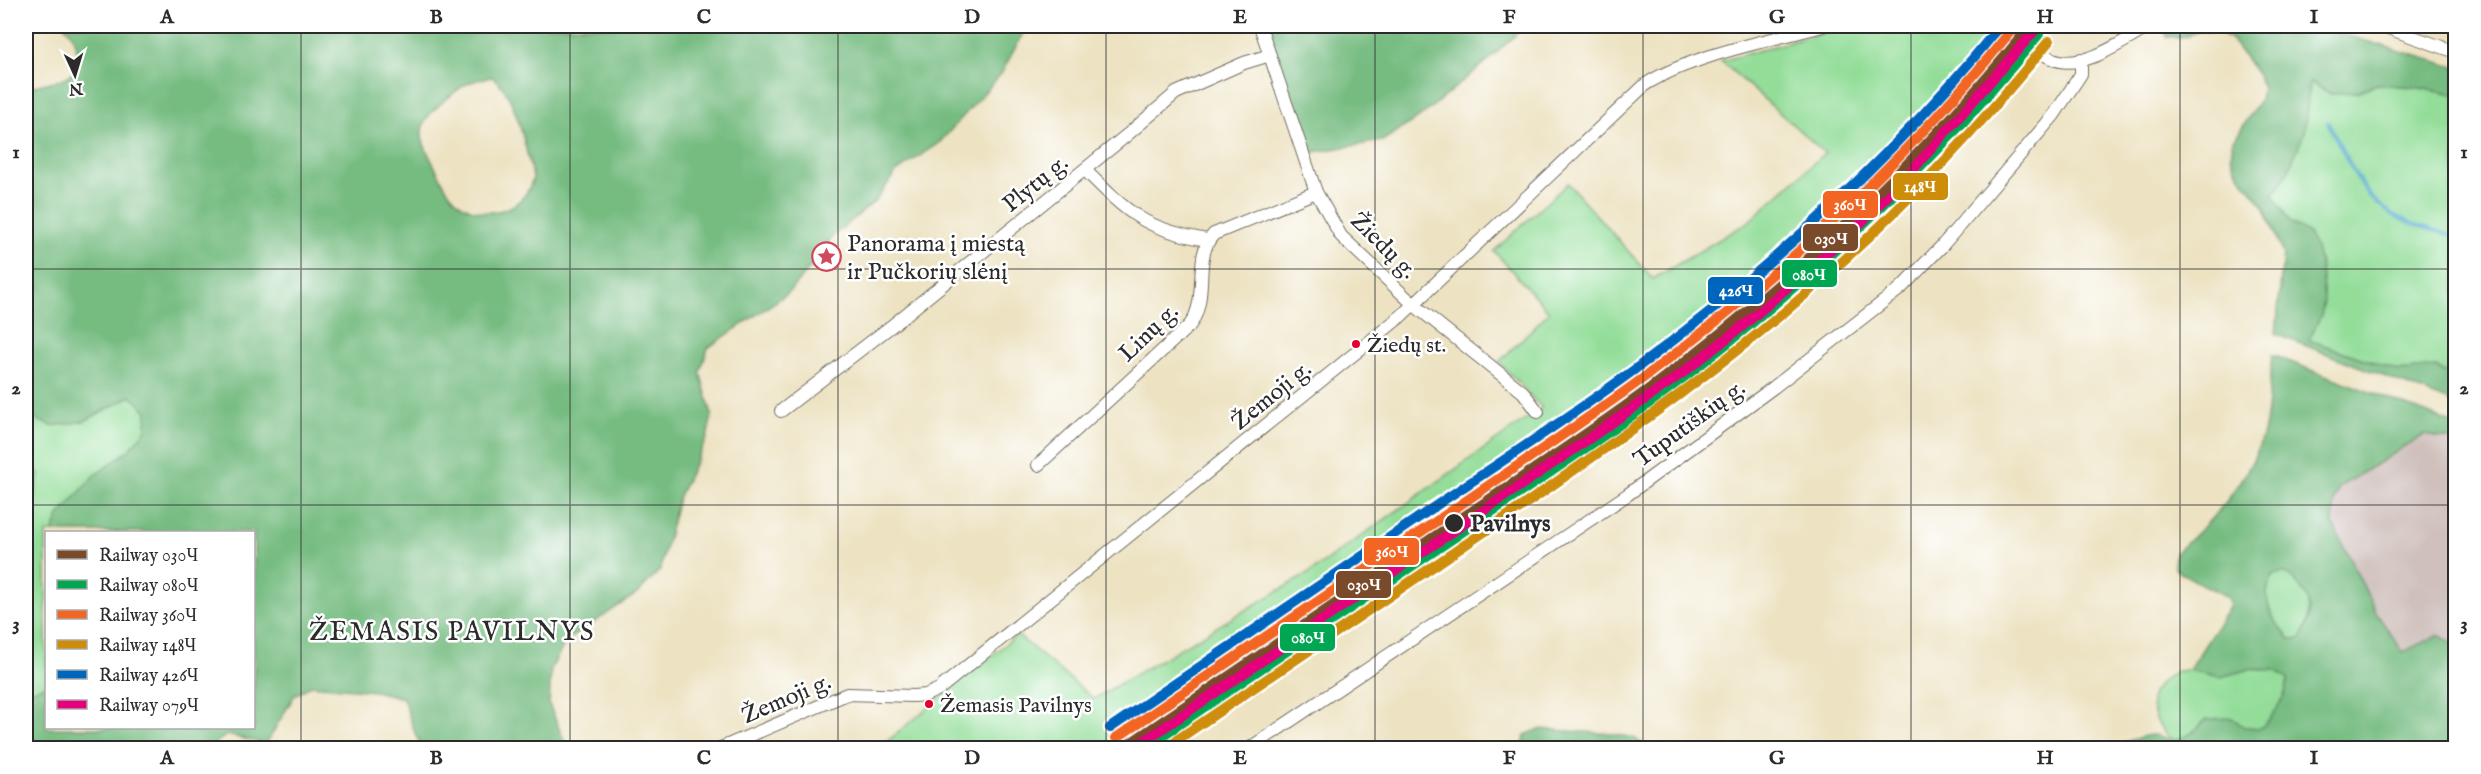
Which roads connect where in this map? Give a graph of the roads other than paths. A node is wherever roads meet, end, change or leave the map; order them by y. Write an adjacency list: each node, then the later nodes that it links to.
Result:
1 (1260, 26): 7 (street, Žiedų g.)
2 (1822, 26): 12 (street, Žemoji g.)
3 (2005, 26): 8 (street)
4 (2150, 26): 8 (street)
5 (2382, 26): 6 (street)
6 (2456, 52)
7 (1270, 55): 9 (street, Plytų g.); 10 (street, Žiedų g.)
8 (2081, 59): 17 (street, Tuputiškių g.)
9 (1085, 170): 11 (street); 13 (street, Plytų g.)
10 (1316, 192): 11 (street); 12 (street, Žiedų g.)
11 (1207, 240): 15 (street, Linų g.)
12 (1413, 304): 14 (street, Žiedų g.); 16 (street, Žemoji g.)
13 (781, 411)
14 (1538, 412)
15 (1038, 465)
16 (721, 748)
17 (1250, 748)

